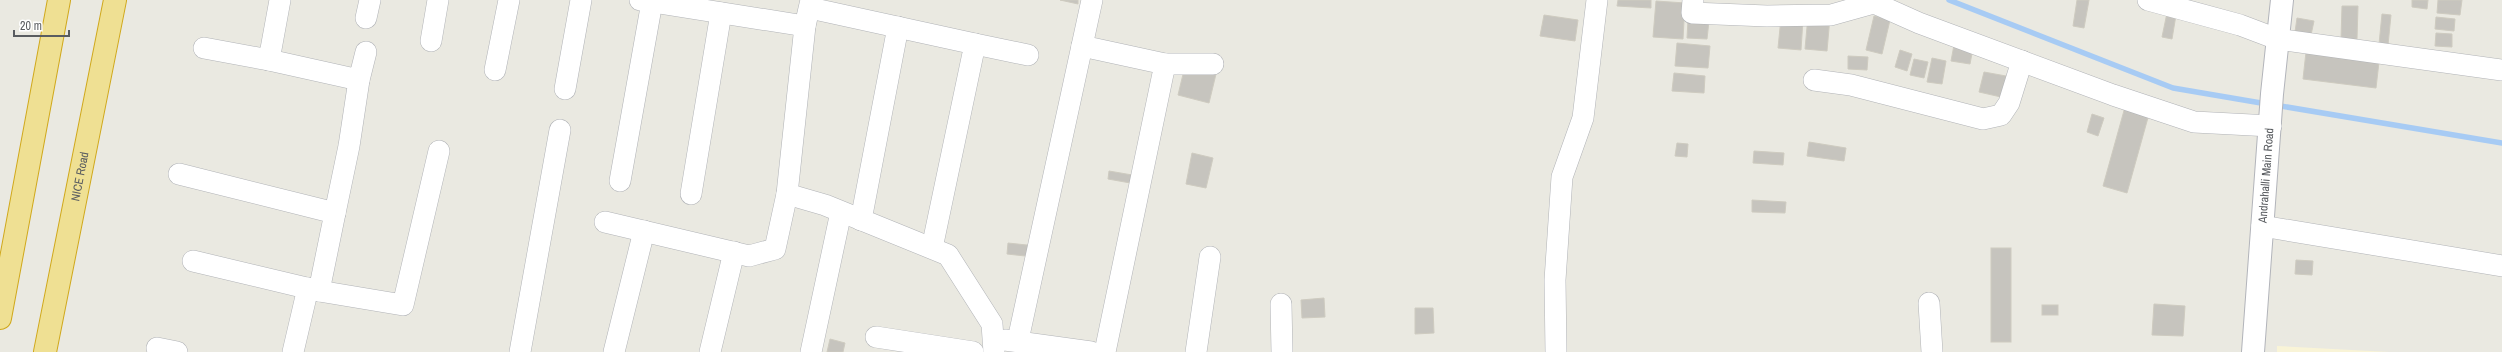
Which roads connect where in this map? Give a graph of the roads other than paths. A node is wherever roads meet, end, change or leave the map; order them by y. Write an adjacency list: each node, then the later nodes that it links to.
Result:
1 (59, 0): 55 (highway)
2 (115, 0): 59 (highway, NICE Road)
3 (280, 0): 25 (street)
4 (438, 0): 19 (street)
5 (509, 0): 29 (street)
6 (581, 0): 33 (street)
7 (1092, 0): 21 (street)
8 (1597, 0): 70 (street)
9 (1693, 0): 14 (street)
10 (2148, 0): 18 (street)
11 (2282, 0): 18 (main road, Andrahalli Main Road)
12 (646, 1): 16 (street); 38 (street)
13 (1872, 2): 14 (street); 26 (street)
14 (1768, 8)
15 (808, 11): 16 (street); 17 (street); 40 (street)
16 (721, 13): 39 (street)
17 (898, 27): 20 (street); 43 (street)
18 (2277, 39): 30 (street); 34 (main road, Andrahalli Main Road)
19 (432, 41)
20 (975, 44): 24 (street); 47 (street)
21 (1082, 46): 27 (street); 57 (street)
22 (204, 48): 25 (street)
23 (366, 52): 31 (street)
24 (1028, 55)
25 (269, 60): 31 (street)
26 (2022, 61): 32 (street); 34 (street)
27 (1165, 64): 28 (street); 67 (street)
28 (1213, 64)
29 (495, 70)
30 (2502, 70)
31 (359, 80): 42 (street)
32 (1814, 80)
33 (564, 89)
34 (2271, 111): 45 (main road, Andrahalli Main Road)
35 (560, 130): 61 (street)
36 (440, 152): 52 (street)
37 (179, 174): 42 (street)
38 (620, 181)
39 (691, 194)
40 (787, 194): 41 (street); 48 (street)
41 (841, 212): 43 (street); 64 (street)
42 (335, 213): 52 (street)
43 (861, 220): 47 (street)
44 (605, 222): 46 (street)
45 (2262, 226): 51 (street); 72 (main road, Andrahalli Main Road)
46 (644, 231): 48 (street); 62 (street)
47 (932, 248): 58 (street)
48 (734, 252): 63 (street)
49 (1210, 257): 68 (street)
50 (193, 261): 52 (street)
51 (2502, 266)
52 (314, 290): 60 (street)
53 (1929, 303): 71 (street)
54 (1281, 304): 69 (street)
55 (0, 318)
56 (876, 337): 65 (street)
57 (1018, 340): 58 (street); 66 (street)
58 (993, 346)
59 (45, 352)
60 (293, 352)
61 (520, 352)
62 (614, 352)
63 (710, 352)
64 (811, 352)
65 (973, 352)
66 (1091, 352)
67 (1106, 352)
68 (1196, 352)
69 (1282, 352)
70 (1556, 352)
71 (1932, 352)
72 (2253, 352)

